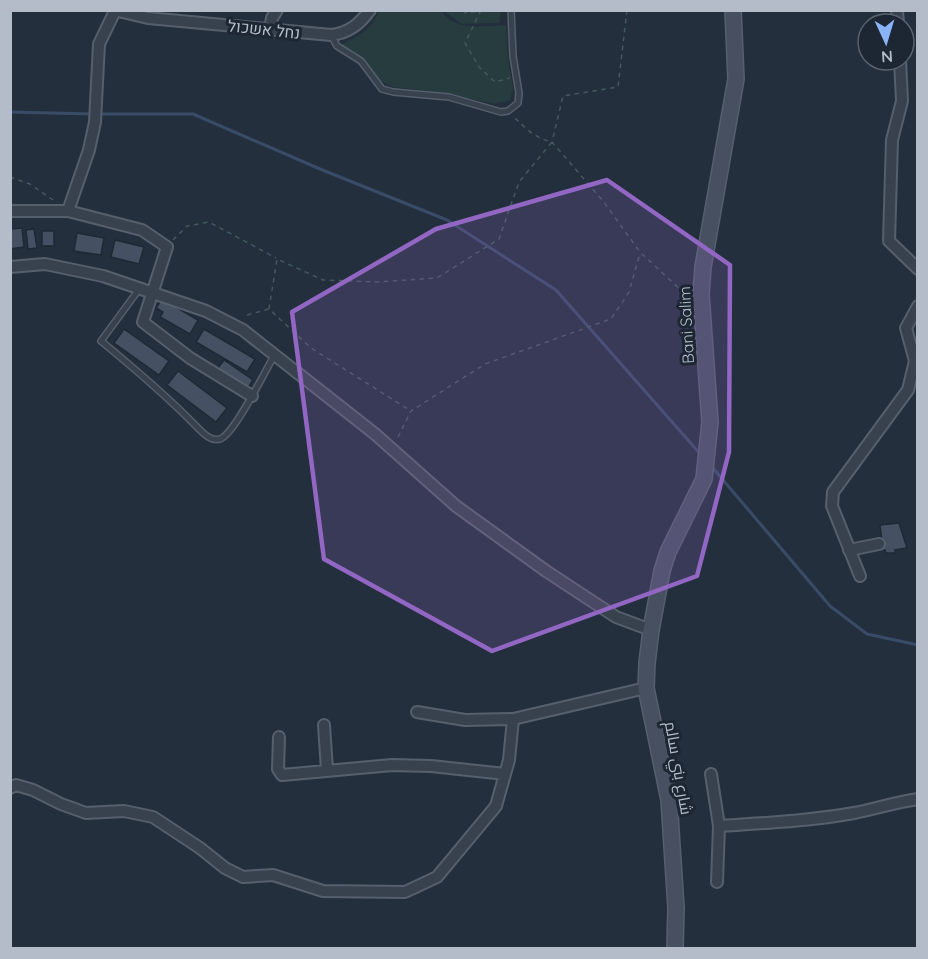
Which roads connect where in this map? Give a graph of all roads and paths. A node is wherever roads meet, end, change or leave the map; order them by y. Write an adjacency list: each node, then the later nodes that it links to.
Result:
1 (277, 10): 9 (street)
2 (370, 10): 10 (street, נחל אשכול)
3 (465, 10): 8 (path)
4 (511, 10): 12 (lane)
5 (627, 10): 14 (path)
6 (733, 10): 25 (street, Bani Salim)
7 (114, 11): 9 (street, נחל אשכול); 17 (street)
8 (481, 11): 12 (path)
9 (270, 30): 10 (street, נחל אשכול)
10 (331, 35): 13 (lane)
11 (901, 72): 22 (street)
12 (517, 76): 13 (lane)
13 (508, 111): 14 (path)
14 (552, 142): 19 (path); 20 (path)
15 (10, 177): 17 (path)
16 (10, 211): 17 (street)
17 (68, 211): 18 (street)
18 (167, 247): 20 (path); 24 (street)
19 (640, 252): 25 (path); 31 (path)
20 (277, 259): 27 (path)
21 (10, 267): 23 (street)
22 (918, 269)
23 (140, 288): 24 (street); 30 (lane)
24 (153, 292): 29 (street); 30 (street)
25 (701, 294): 36 (street, Bani Salim)
26 (918, 306): 34 (street)
27 (269, 309): 28 (path); 31 (path)
28 (247, 315)
29 (274, 355): 30 (lane); 36 (street)
30 (252, 396)
31 (411, 411): 32 (path)
32 (398, 437)
33 (879, 544): 34 (street)
34 (849, 550): 35 (street)
35 (860, 576)
36 (651, 630): 37 (street, شارع بني سالم)
37 (646, 688): 39 (street); 49 (street, شارع بني سالم)
38 (417, 712): 39 (street)
39 (513, 719): 43 (street)
40 (324, 725): 42 (street)
41 (279, 737): 42 (street)
42 (327, 770): 43 (street)
43 (505, 774): 45 (street)
44 (711, 774): 47 (street)
45 (10, 788)
46 (918, 799): 47 (street)
47 (719, 826): 48 (street)
48 (717, 882)
49 (675, 948)

